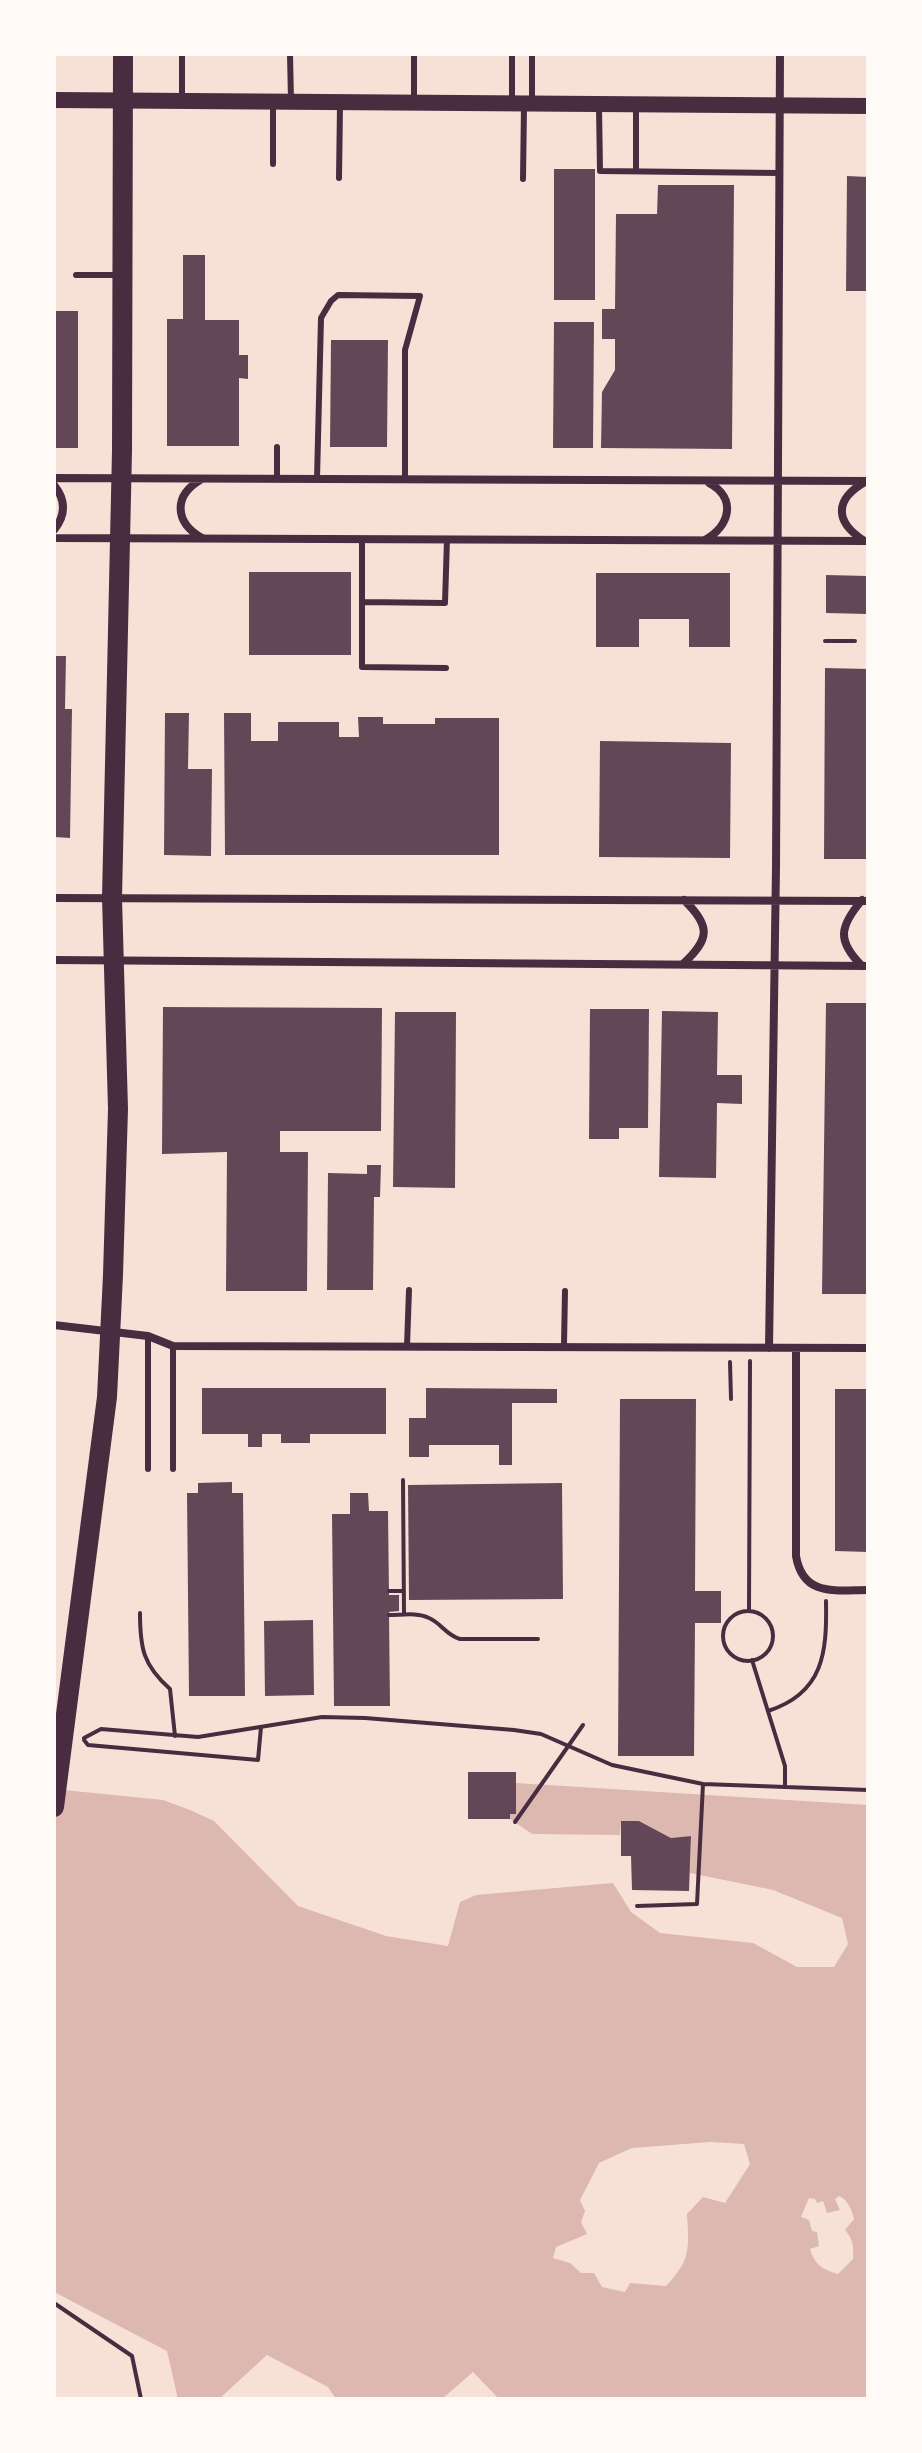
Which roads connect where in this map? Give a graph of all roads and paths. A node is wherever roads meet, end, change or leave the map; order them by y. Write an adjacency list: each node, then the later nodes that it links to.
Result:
1 (123, 54): 9 (main road)
2 (182, 54): 10 (lane)
3 (290, 54): 12 (lane)
4 (414, 54): 14 (lane)
5 (512, 54): 15 (lane)
6 (532, 54): 15 (lane)
7 (780, 54): 18 (street)
8 (54, 100): 9 (main road)
9 (122, 100): 10 (main road); 26 (main road)
10 (182, 100): 11 (main road)
11 (273, 101): 12 (main road); 20 (lane)
12 (291, 101): 13 (main road)
13 (340, 101): 14 (main road); 23 (lane)
14 (414, 102): 15 (main road)
15 (522, 103): 16 (main road); 24 (lane)
16 (599, 104): 17 (main road); 21 (lane)
17 (636, 104): 18 (main road); 21 (lane)
18 (779, 105): 19 (main road); 22 (street)
19 (868, 106)
20 (273, 164)
21 (636, 171): 22 (lane)
22 (779, 173): 35 (street)
23 (339, 178)
24 (523, 179)
25 (76, 275): 26 (lane)
26 (123, 275): 29 (main road)
27 (277, 447): 31 (lane)
28 (54, 478): 29 (street)
29 (121, 478): 30 (street); 40 (main road)
30 (202, 478): 31 (street); 41 (street)
31 (277, 479): 32 (street)
32 (317, 479): 33 (street); 33 (lane)
33 (405, 479): 34 (street)
34 (706, 481): 35 (street); 44 (street)
35 (777, 481): 36 (street); 45 (street)
36 (867, 481): 46 (street)
37 (54, 485): 38 (street)
38 (54, 530)
39 (54, 538): 40 (street)
40 (120, 538): 41 (street); 52 (main road)
41 (202, 538): 42 (street)
42 (362, 539): 43 (street); 47 (lane)
43 (447, 539): 44 (street); 47 (lane)
44 (705, 540): 45 (street)
45 (776, 540): 46 (street); 54 (street)
46 (866, 541)
47 (362, 602): 50 (lane)
48 (825, 641): 49 (path)
49 (855, 641)
50 (446, 668)
51 (54, 898): 52 (street)
52 (112, 898): 53 (street); 57 (main road)
53 (684, 900): 54 (street); 58 (street)
54 (775, 900): 55 (street); 59 (street)
55 (865, 900): 60 (street)
56 (54, 960): 57 (street)
57 (114, 961): 58 (street); 94 (main road)
58 (683, 965): 59 (street)
59 (775, 966): 60 (street); 70 (street)
60 (865, 966)
61 (409, 1290): 67 (lane)
62 (565, 1291): 65 (lane)
63 (54, 1325): 64 (street)
64 (148, 1336): 66 (street); 74 (lane)
65 (564, 1345): 67 (street); 68 (street)
66 (173, 1346): 67 (street); 75 (lane)
67 (407, 1346)
68 (730, 1347): 69 (street); 73 (path)
69 (750, 1347): 70 (street); 81 (path)
70 (769, 1348): 71 (street)
71 (796, 1348): 72 (street); 77 (street)
72 (868, 1348)
73 (731, 1399)
74 (148, 1469)
75 (173, 1469)
76 (403, 1480): 80 (path)
77 (826, 1590): 78 (street); 87 (path)
78 (868, 1590)
79 (389, 1591): 80 (path)
80 (404, 1591): 84 (path)
81 (749, 1611): 86 (path); 86 (path)
82 (140, 1613): 90 (path)
83 (389, 1615): 84 (path)
84 (404, 1615): 85 (path)
85 (538, 1639)
86 (752, 1660): 87 (path)
87 (768, 1711): 92 (path)
88 (583, 1725): 95 (path)
89 (261, 1727): 90 (path); 90 (path); 91 (path)
90 (175, 1736)
91 (703, 1784): 92 (path); 96 (path)
92 (785, 1787): 93 (path)
93 (868, 1790)
94 (54, 1807)
95 (515, 1822)
96 (637, 1906)
97 (54, 2303): 98 (path)
98 (141, 2399)

